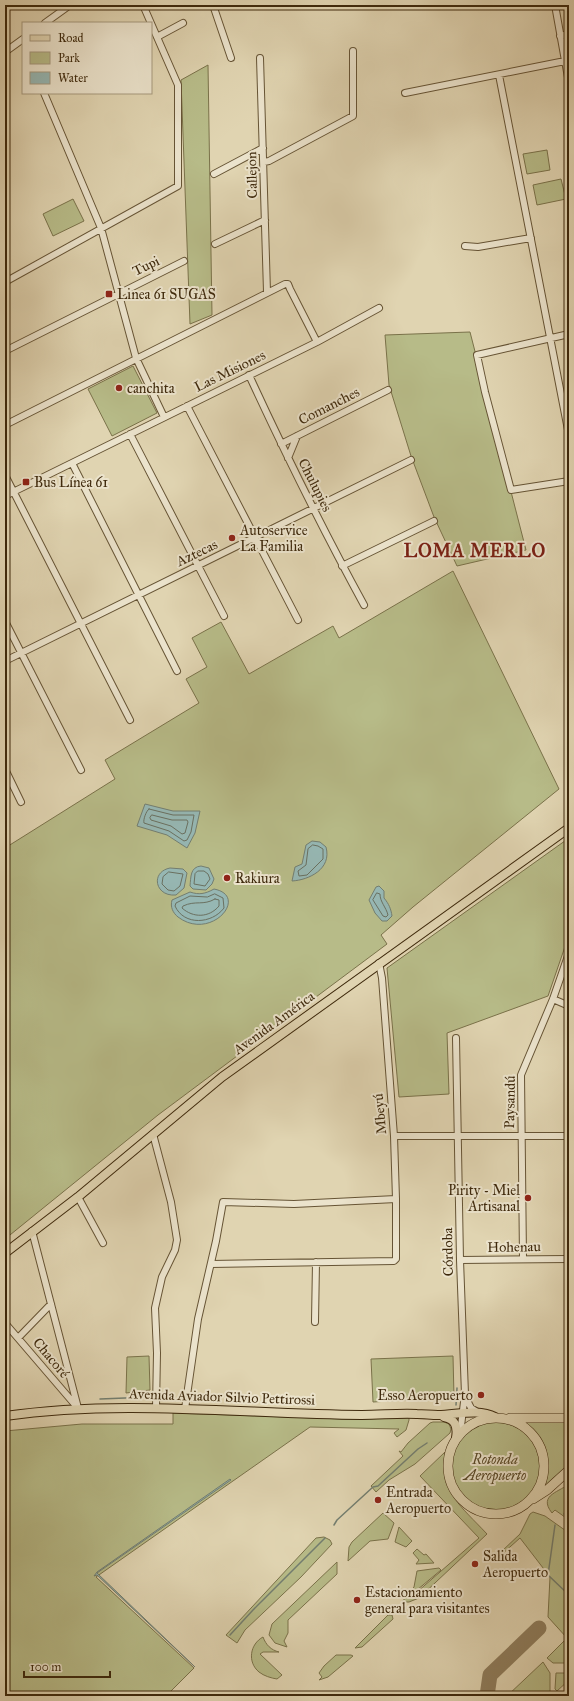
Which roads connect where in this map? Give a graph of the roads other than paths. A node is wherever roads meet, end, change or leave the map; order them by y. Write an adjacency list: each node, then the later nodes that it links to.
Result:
1 (70, 5): 5 (street)
2 (143, 5): 6 (street)
3 (213, 5): 15 (street)
4 (554, 5): 10 (street)
5 (47, 22)
6 (151, 22)
7 (183, 23): 11 (street)
8 (152, 24): 11 (street)
9 (569, 34): 10 (street)
10 (560, 36): 17 (street)
11 (158, 37): 26 (street)
12 (22, 41): 14 (street)
13 (353, 51): 23 (street)
14 (5, 52)
15 (231, 58)
16 (260, 58): 22 (street, Callejon)
17 (565, 61): 18 (street); 19 (street)
18 (499, 75): 20 (street); 27 (street)
19 (569, 83)
20 (405, 93)
21 (44, 94): 26 (street)
22 (263, 148): 23 (street, Callejon); 24 (street)
23 (264, 162): 25 (street, Callejon)
24 (214, 174)
25 (265, 220): 28 (street); 32 (street, Callejon)
26 (101, 228): 31 (street); 33 (street)
27 (531, 238): 29 (street); 36 (street)
28 (215, 244)
29 (465, 246)
30 (184, 261): 33 (street, Tupi)
31 (5, 282)
32 (267, 292): 37 (street); 39 (street)
33 (118, 293): 38 (street, Tupi); 39 (street)
34 (379, 308): 37 (street, Las Misiones)
35 (569, 334): 36 (street)
36 (551, 338): 46 (street); 53 (street)
37 (316, 342): 40 (street, Las Misiones)
38 (5, 351)
39 (136, 358): 43 (street); 44 (street)
40 (249, 375): 42 (street, Las Misiones); 48 (street, Chulupies)
41 (388, 390): 47 (street, Comanches)
42 (187, 406): 43 (street, Las Misiones); 58 (street)
43 (164, 417): 45 (street, Las Misiones)
44 (5, 425)
45 (130, 434): 51 (street, Las Misiones); 59 (street)
46 (569, 435)
47 (297, 436): 48 (street, Comanches); 49 (street)
48 (281, 444): 49 (street, Chulupies)
49 (288, 458): 56 (street, Chulupies)
50 (410, 460): 56 (street, Aztecas)
51 (72, 463): 54 (street, Las Misiones); 61 (street)
52 (5, 475): 54 (street)
53 (569, 481)
54 (13, 492): 55 (street, Las Misiones); 66 (street)
55 (5, 496)
56 (314, 508): 58 (street, Aztecas); 60 (street, Chulupies)
57 (434, 520): 60 (street)
58 (255, 537): 59 (street, Aztecas); 64 (street)
59 (197, 566): 61 (street, Aztecas); 63 (street)
60 (342, 566): 62 (street, Chulupies)
61 (137, 595): 66 (street, Aztecas); 69 (street)
62 (364, 604)
63 (224, 616)
64 (298, 620)
65 (5, 621): 67 (street)
66 (80, 625): 67 (street, Aztecas); 70 (street)
67 (21, 654): 68 (street, Aztecas); 72 (street)
68 (5, 661)
69 (177, 671)
70 (130, 720)
71 (5, 769): 73 (street)
72 (82, 770)
73 (21, 802)
74 (569, 828): 76 (main road, Avenida América)
75 (569, 954): 77 (street, Paysandú)
76 (379, 963): 80 (main road, Avenida América); 82 (street, Mbeyú)
77 (553, 999): 78 (street); 81 (street, Paysandú)
78 (569, 1006)
79 (456, 1038): 83 (street, Córdoba)
80 (153, 1134): 85 (main road, Avenida América); 101 (street)
81 (521, 1135): 83 (street); 84 (street); 90 (street, Paysandú)
82 (394, 1136): 83 (street); 86 (street, Mbeyú)
83 (458, 1136): 92 (street, Córdoba)
84 (569, 1136)
85 (78, 1197): 87 (main road, Avenida América); 88 (street)
86 (396, 1199): 93 (street, Mbeyú); 94 (street)
87 (32, 1231): 89 (main road, Avenida América); 95 (street)
88 (103, 1243)
89 (5, 1253)
90 (523, 1259): 91 (street, Hohenau); 92 (street, Hohenau)
91 (569, 1259)
92 (460, 1260): 99 (street, Córdoba)
93 (316, 1262): 94 (street); 96 (street)
94 (211, 1264): 102 (street)
95 (51, 1304): 98 (street); 100 (street)
96 (315, 1322)
97 (5, 1323): 98 (street, Chacoré)
98 (19, 1337): 100 (street, Chacoré)
99 (465, 1394): 103 (street, Córdoba); 104 (street, Córdoba)
100 (78, 1408): 101 (main road, Avenida Aviador Silvio Pettirossi); 106 (main road, Avenida Aviador Silvio Pettirossi)
101 (156, 1408): 102 (main road, Avenida Aviador Silvio Pettirossi)
102 (185, 1409): 105 (main road, Avenida Aviador Silvio Pettirossi)
103 (463, 1413): 104 (main road, Avenida Aviador Silvio Pettirossi); 105 (main road, Avenida Aviador Silvio Pettirossi); 109 (street, Córdoba)
104 (481, 1414): 107 (main road, Avenida Aviador Silvio Pettirossi)
105 (439, 1415): 109 (main road)
106 (5, 1416)
107 (499, 1418): 108 (highway, Avenida Aviador Silvio Pettirossi); 109 (highway); 111 (highway)
108 (569, 1418)
109 (458, 1436): 111 (highway)
110 (569, 1470): 111 (highway)
111 (529, 1501)

